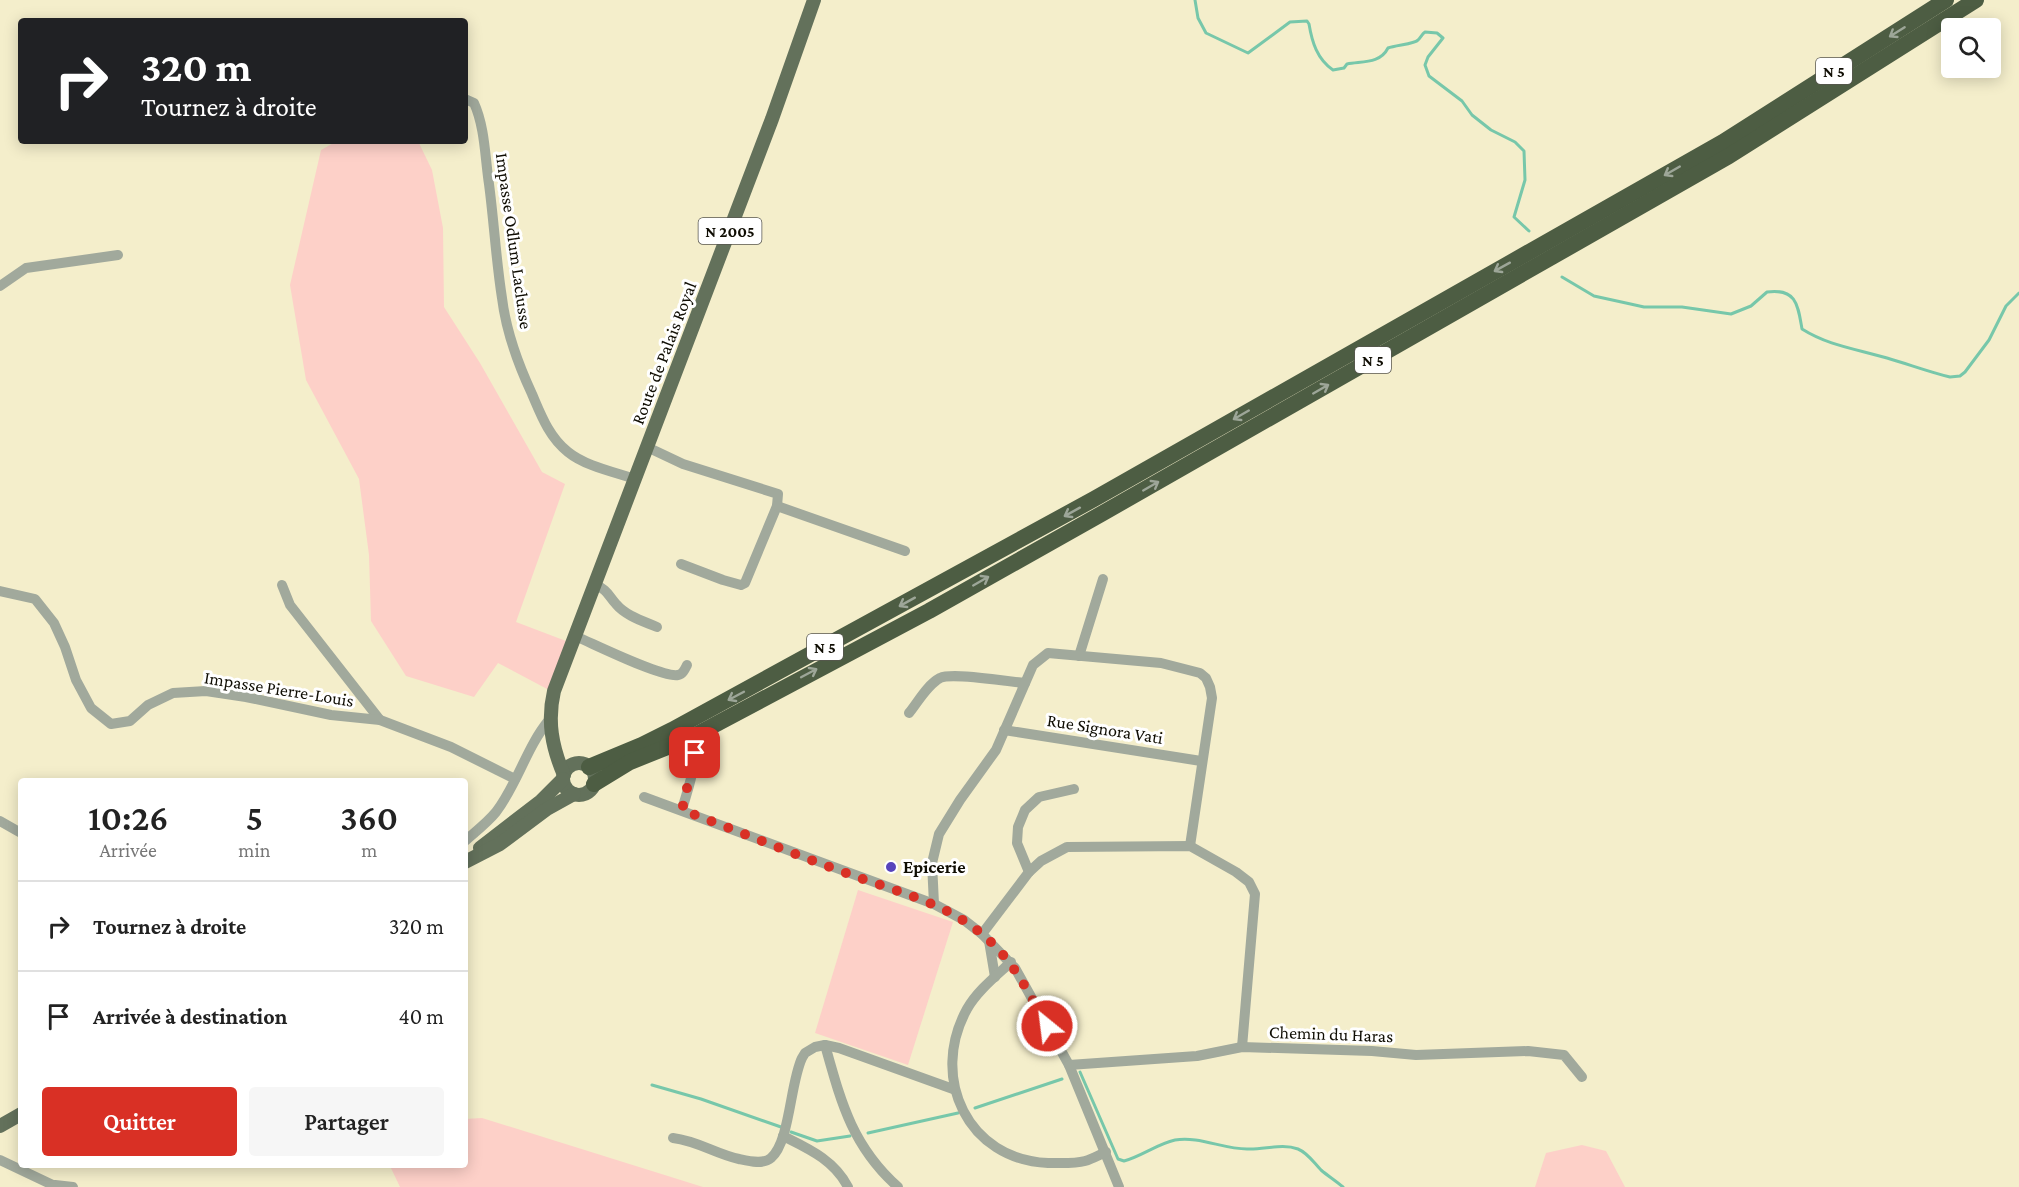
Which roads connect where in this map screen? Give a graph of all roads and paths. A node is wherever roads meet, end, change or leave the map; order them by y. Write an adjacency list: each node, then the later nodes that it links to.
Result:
1 (814, 0): 7 (main road, Route de Palais Royal / N 2005)
2 (1946, 0): 26 (highway, N 5, one-way to 26)
3 (1976, 0): 25 (highway, N 5, one-way to 3)
4 (468, 100): 8 (street, Impasse Odlum Laclusse)
5 (118, 255): 6 (street)
6 (0, 286)
7 (647, 447): 8 (main road, Route de Palais Royal / N 2005); 9 (street)
8 (635, 479): 14 (main road, Route de Palais Royal / N 2005)
9 (777, 500): 10 (street); 11 (street)
10 (905, 551)
11 (681, 564)
12 (1102, 579): 18 (street)
13 (282, 585): 22 (street)
14 (595, 585): 16 (street); 17 (main road, Route de Palais Royal / N 2005)
15 (0, 591): 22 (street, Impasse Pierre-Louis)
16 (657, 627)
17 (575, 636): 19 (street); 23 (main road, Route de Palais Royal / N 2005)
18 (1078, 656): 20 (street); 27 (street)
19 (687, 665)
20 (1025, 683): 21 (street); 24 (street)
21 (909, 713)
22 (380, 720): 30 (street, Impasse Pierre-Louis)
23 (549, 720): 28 (main road); 29 (main road, Route de Palais Royal / N 2005); 30 (street)
24 (1004, 730): 27 (street, Rue Signora Vati); 43 (street)
25 (690, 738): 26 (highway); 31 (highway, N 5); 35 (street)
26 (646, 743): 28 (highway, N 5)
27 (1201, 761): 39 (street)
28 (583, 765): 29 (main road, N 5); 31 (main road)
29 (563, 777): 33 (main road); 40 (main road, N 5)
30 (515, 779): 38 (street)
31 (594, 784): 33 (main road, N 5)
32 (1074, 789): 42 (street)
33 (574, 794): 41 (main road, N 5)
34 (644, 796): 35 (street)
35 (682, 810): 43 (street)
36 (0, 821): 37 (street)
37 (18, 831)
38 (468, 838)
39 (1190, 846): 42 (street); 48 (street)
40 (468, 859)
41 (468, 860)
42 (1029, 872): 44 (street)
43 (934, 904): 44 (street)
44 (986, 937): 45 (street); 46 (street)
45 (1011, 962): 46 (street); 49 (street)
46 (995, 977): 51 (street)
47 (825, 1045): 51 (street); 54 (street); 59 (street)
48 (1242, 1047): 49 (street, Chemin du Haras); 50 (street, Chemin du Haras)
49 (1069, 1065): 56 (street)
50 (1582, 1077)
51 (953, 1089): 56 (street)
52 (18, 1116): 53 (main road)
53 (0, 1126)
54 (783, 1136): 55 (street); 61 (street)
55 (674, 1138)
56 (1107, 1152): 62 (street)
57 (0, 1160): 58 (street)
58 (56, 1186): 60 (street)
59 (896, 1186)
60 (74, 1187)
61 (848, 1187)
62 (1119, 1187)

